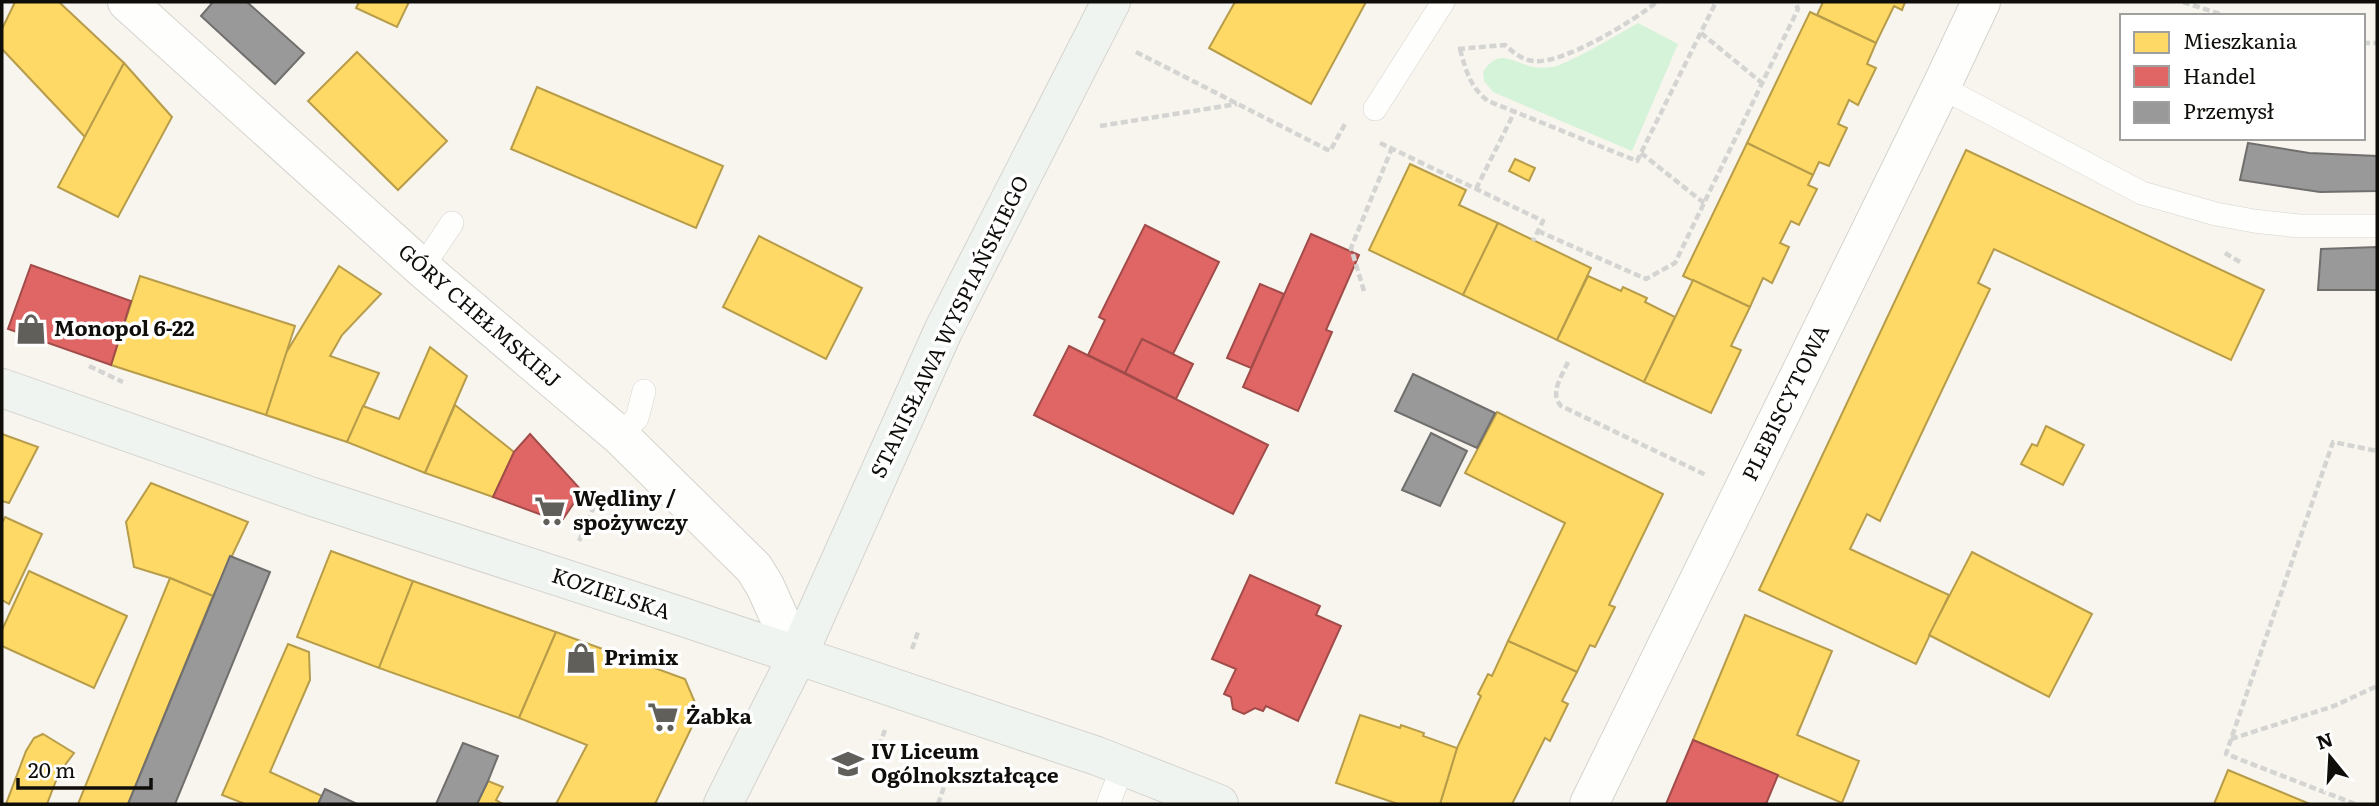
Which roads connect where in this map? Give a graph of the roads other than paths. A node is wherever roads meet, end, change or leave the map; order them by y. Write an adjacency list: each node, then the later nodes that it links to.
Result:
1 (127, 2): 9 (street, GÓRY CHEŁMSKIEJ)
2 (1111, 2): 13 (street, STANISŁAWA WYSPIAŃSKIEGO)
3 (1443, 2): 6 (lane)
4 (1981, 2): 5 (street, PLEBISCYTOWA)
5 (1941, 87): 8 (lane); 18 (street, PLEBISCYTOWA)
6 (1376, 108)
7 (453, 223): 9 (lane)
8 (2377, 226)
9 (422, 268): 12 (street, GÓRY CHEŁMSKIEJ)
10 (2, 388): 13 (street, KOZIELSKA)
11 (645, 391): 12 (lane)
12 (620, 436): 13 (street, GÓRY CHEŁMSKIEJ)
13 (797, 657): 14 (street, KOZIELSKA); 15 (street, STANISŁAWA WYSPIAŃSKIEGO)
14 (1123, 766): 16 (lane); 17 (street, KOZIELSKA)
15 (723, 804)
16 (1108, 804)
17 (1219, 804)
18 (1589, 804)

